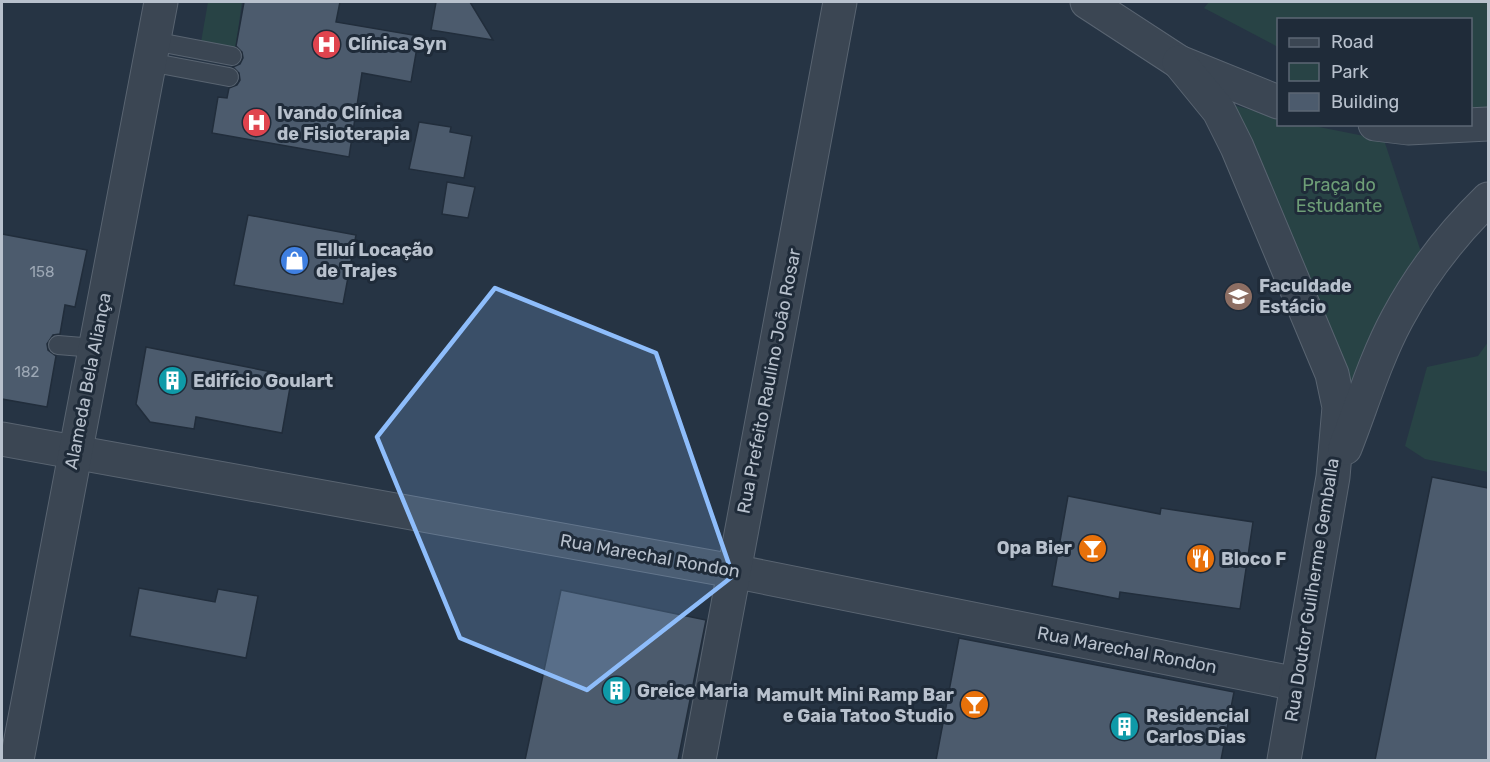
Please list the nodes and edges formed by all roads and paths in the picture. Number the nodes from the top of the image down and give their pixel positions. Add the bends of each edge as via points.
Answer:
1 (160, 2) edge
2 (840, 2) edge
3 (1087, 2) edge
4 (151, 52) junction
5 (232, 56) dead end
6 (1179, 62) junction
7 (229, 77) dead end
8 (1277, 101) edge
9 (1488, 124) edge
10 (1472, 125) edge
11 (1392, 126) edge
12 (1448, 126) edge
13 (1488, 199) edge
14 (58, 345) dead end
15 (95, 348) junction
16 (2, 439) edge
17 (75, 453) junction
18 (1333, 477) junction
19 (733, 571) junction
20 (1298, 684) junction
21 (17, 760) edge
22 (699, 760) edge
23 (1284, 760) edge

1 - 4 street, Alameda Bela Aliança
2 - 19 street, Rua Prefeito Raulino João Rosar
3 - 6 street
4 - 5 lane
4 - 7 lane
4 - 15 street, Alameda Bela Aliança
6 - 8 street
6 - 18 street, Rua Doutor Guilherme Gemballa via 1219,111 1237,147 1332,374 1339,408
9 - 10 street
11 - 12 street
13 - 18 street via 1428,268 1397,320
14 - 15 lane
15 - 17 street, Alameda Bela Aliança
16 - 17 street, Rua Marechal Rondon
17 - 19 street, Rua Marechal Rondon
17 - 21 street, Alameda Bela Aliança
18 - 20 street, Rua Doutor Guilherme Gemballa
19 - 20 street, Rua Marechal Rondon
19 - 22 street, Rua Prefeito Raulino João Rosar
20 - 23 street, Rua Doutor Guilherme Gemballa

